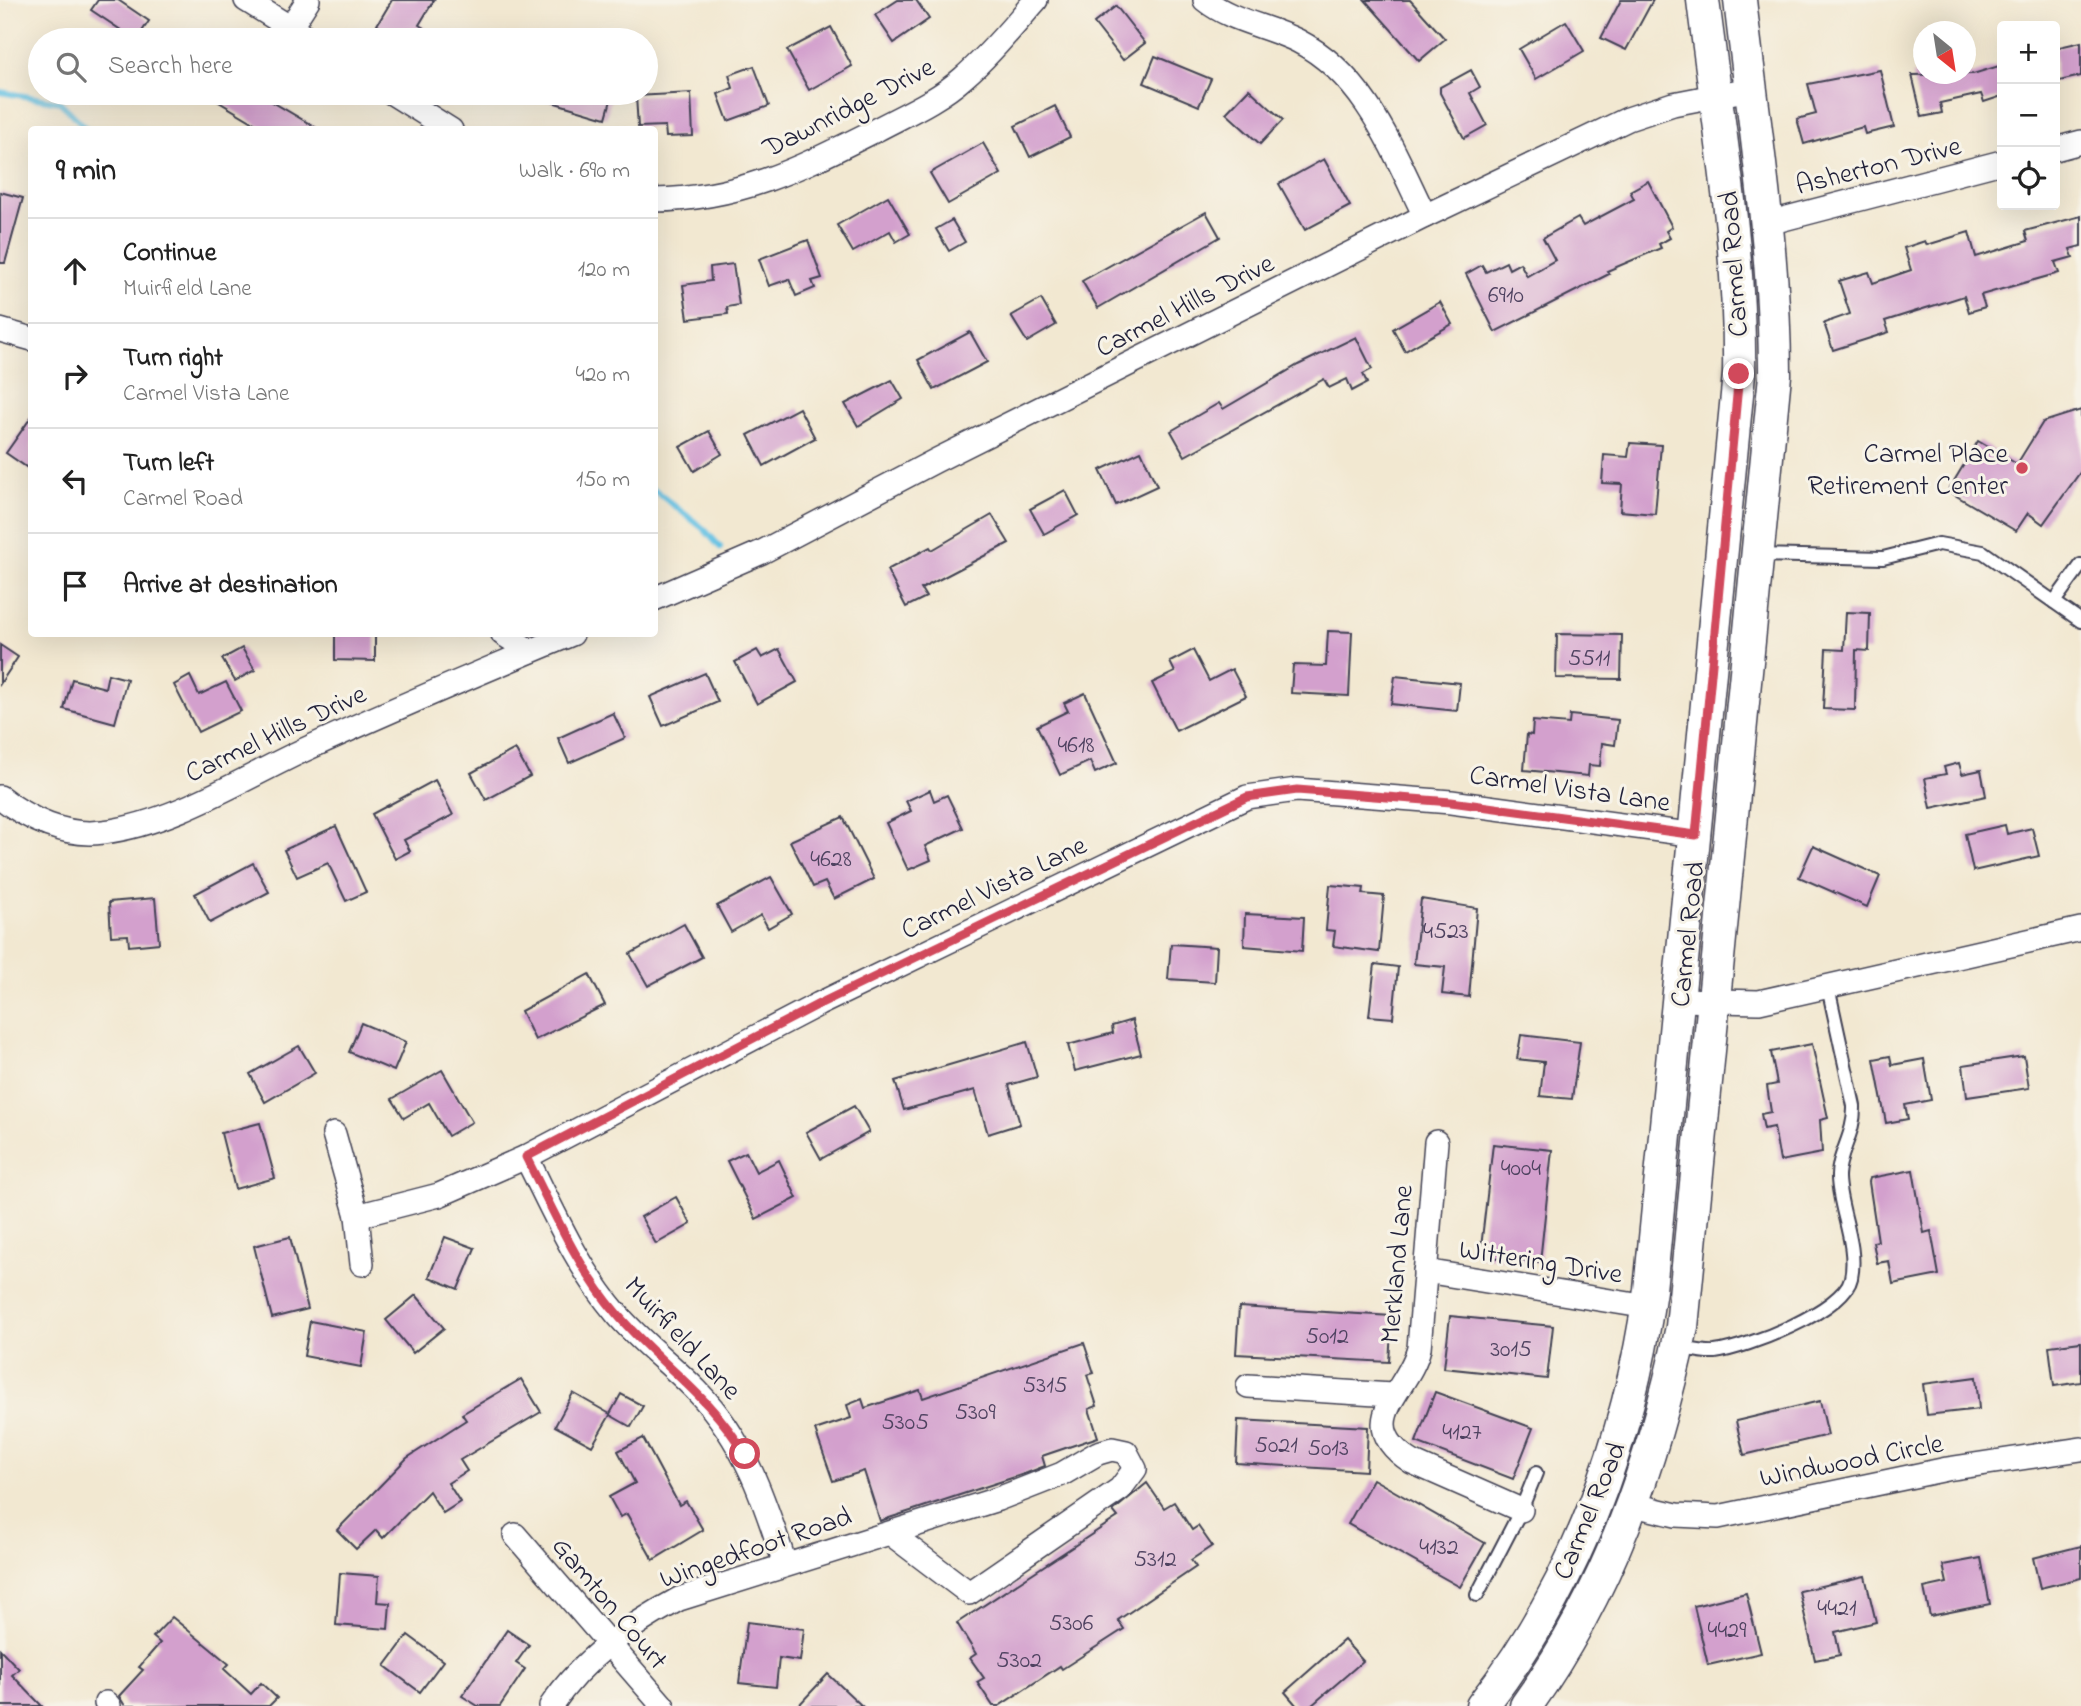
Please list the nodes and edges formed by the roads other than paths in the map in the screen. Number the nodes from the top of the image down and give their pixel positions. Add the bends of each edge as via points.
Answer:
1 (247, 0) edge
2 (308, 0) edge
3 (1036, 0) edge
4 (1205, 0) edge
5 (1703, 0) edge
6 (1740, 0) edge
7 (290, 27) joint
8 (1750, 89) junction
9 (1715, 96) junction
10 (411, 105) edge
11 (445, 126) edge
12 (2081, 142) edge
13 (2060, 148) edge
14 (1997, 163) edge
15 (658, 200) edge
16 (1425, 216) junction
17 (1768, 223) junction
18 (0, 331) edge
19 (28, 338) edge
20 (1758, 555) junction
21 (2081, 565) edge
22 (658, 597) edge
23 (2054, 602) junction
24 (2081, 621) edge
25 (508, 637) edge
26 (565, 637) edge
27 (530, 651) junction
28 (0, 797) edge
29 (1696, 835) junction
30 (2081, 929) edge
31 (1828, 986) junction
32 (1679, 1000) junction
33 (1714, 1003) junction
34 (334, 1134) dead end
35 (1436, 1142) dead end
36 (526, 1157) junction
37 (357, 1216) junction
38 (362, 1264) dead end
39 (1425, 1272) junction
40 (1648, 1307) junction
41 (1678, 1347) junction
42 (1248, 1386) dead end
43 (1392, 1395) junction
44 (2081, 1449) edge
45 (1536, 1473) dead end
46 (1634, 1505) junction
47 (1521, 1510) junction
48 (890, 1533) junction
49 (515, 1535) dead end
50 (785, 1564) junction
51 (1476, 1595) dead end
52 (607, 1644) junction
53 (551, 1706) edge
54 (663, 1706) edge
55 (1482, 1706) edge
56 (1525, 1706) edge

1 - 7 street
2 - 7 street
3 - 15 street, Dawnridge Drive via 992,51 931,102 792,172 751,187 706,197
4 - 16 street via 1299,42 1347,78 1377,120
5 - 9 main road, Carmel Road
6 - 8 main road, Carmel Road
8 - 9 street, Carmel Hills Drive
8 - 17 main road, Carmel Road
9 - 16 street, Carmel Hills Drive via 1628,120
9 - 29 main road, Carmel Road via 1737,277 1739,374
10 - 11 street
12 - 13 street
14 - 17 street, Asherton Drive
16 - 22 street, Carmel Hills Drive via 762,552
17 - 20 main road, Carmel Road via 1775,375
18 - 19 street
20 - 23 lane via 1883,558 1939,544 1967,548 1983,552
20 - 33 main road, Carmel Road
21 - 23 lane
23 - 24 lane
25 - 27 street
26 - 27 street, Carmel Hills Drive
27 - 28 street, Carmel Hills Drive via 131,827 89,833 62,830
29 - 32 main road, Carmel Road
29 - 36 street, Carmel Vista Lane via 1451,802 1297,790 1247,797 807,1010
30 - 31 street
31 - 33 street via 1759,1002
31 - 41 lane via 1854,1106 1855,1121 1838,1177 1853,1264 1850,1281 1825,1309 1761,1338 1712,1353
32 - 33 street
32 - 40 main road, Carmel Road
33 - 41 main road, Carmel Road
34 - 37 street
35 - 39 street, Merkland Lane
36 - 37 street, Carmel Vista Lane via 439,1195
36 - 50 street, Muirfield Lane via 579,1259 609,1304 694,1388 735,1437 761,1490
37 - 38 street
39 - 40 street, Wittering Drive
39 - 43 street, Merkland Lane via 1416,1359
40 - 55 main road, Carmel Road via 1631,1395 1601,1494 1546,1607
41 - 46 main road, Carmel Road
42 - 43 street
43 - 47 street, Merkland Lane via 1385,1410 1385,1426 1399,1453
44 - 46 street, Windwood Circle via 1947,1469 1718,1517 1676,1515
45 - 47 lane
46 - 56 main road, Carmel Road via 1595,1593
47 - 51 lane
48 - 48 street, Wingedfoot Road via 998,1499 1112,1449 1126,1452 1136,1469 1120,1489 969,1593
48 - 50 street, Wingedfoot Road
49 - 52 street, Gamton Court
50 - 52 street, Wingedfoot Road via 679,1599
52 - 53 street, Wingedfoot Road
52 - 54 street, Gamton Court

